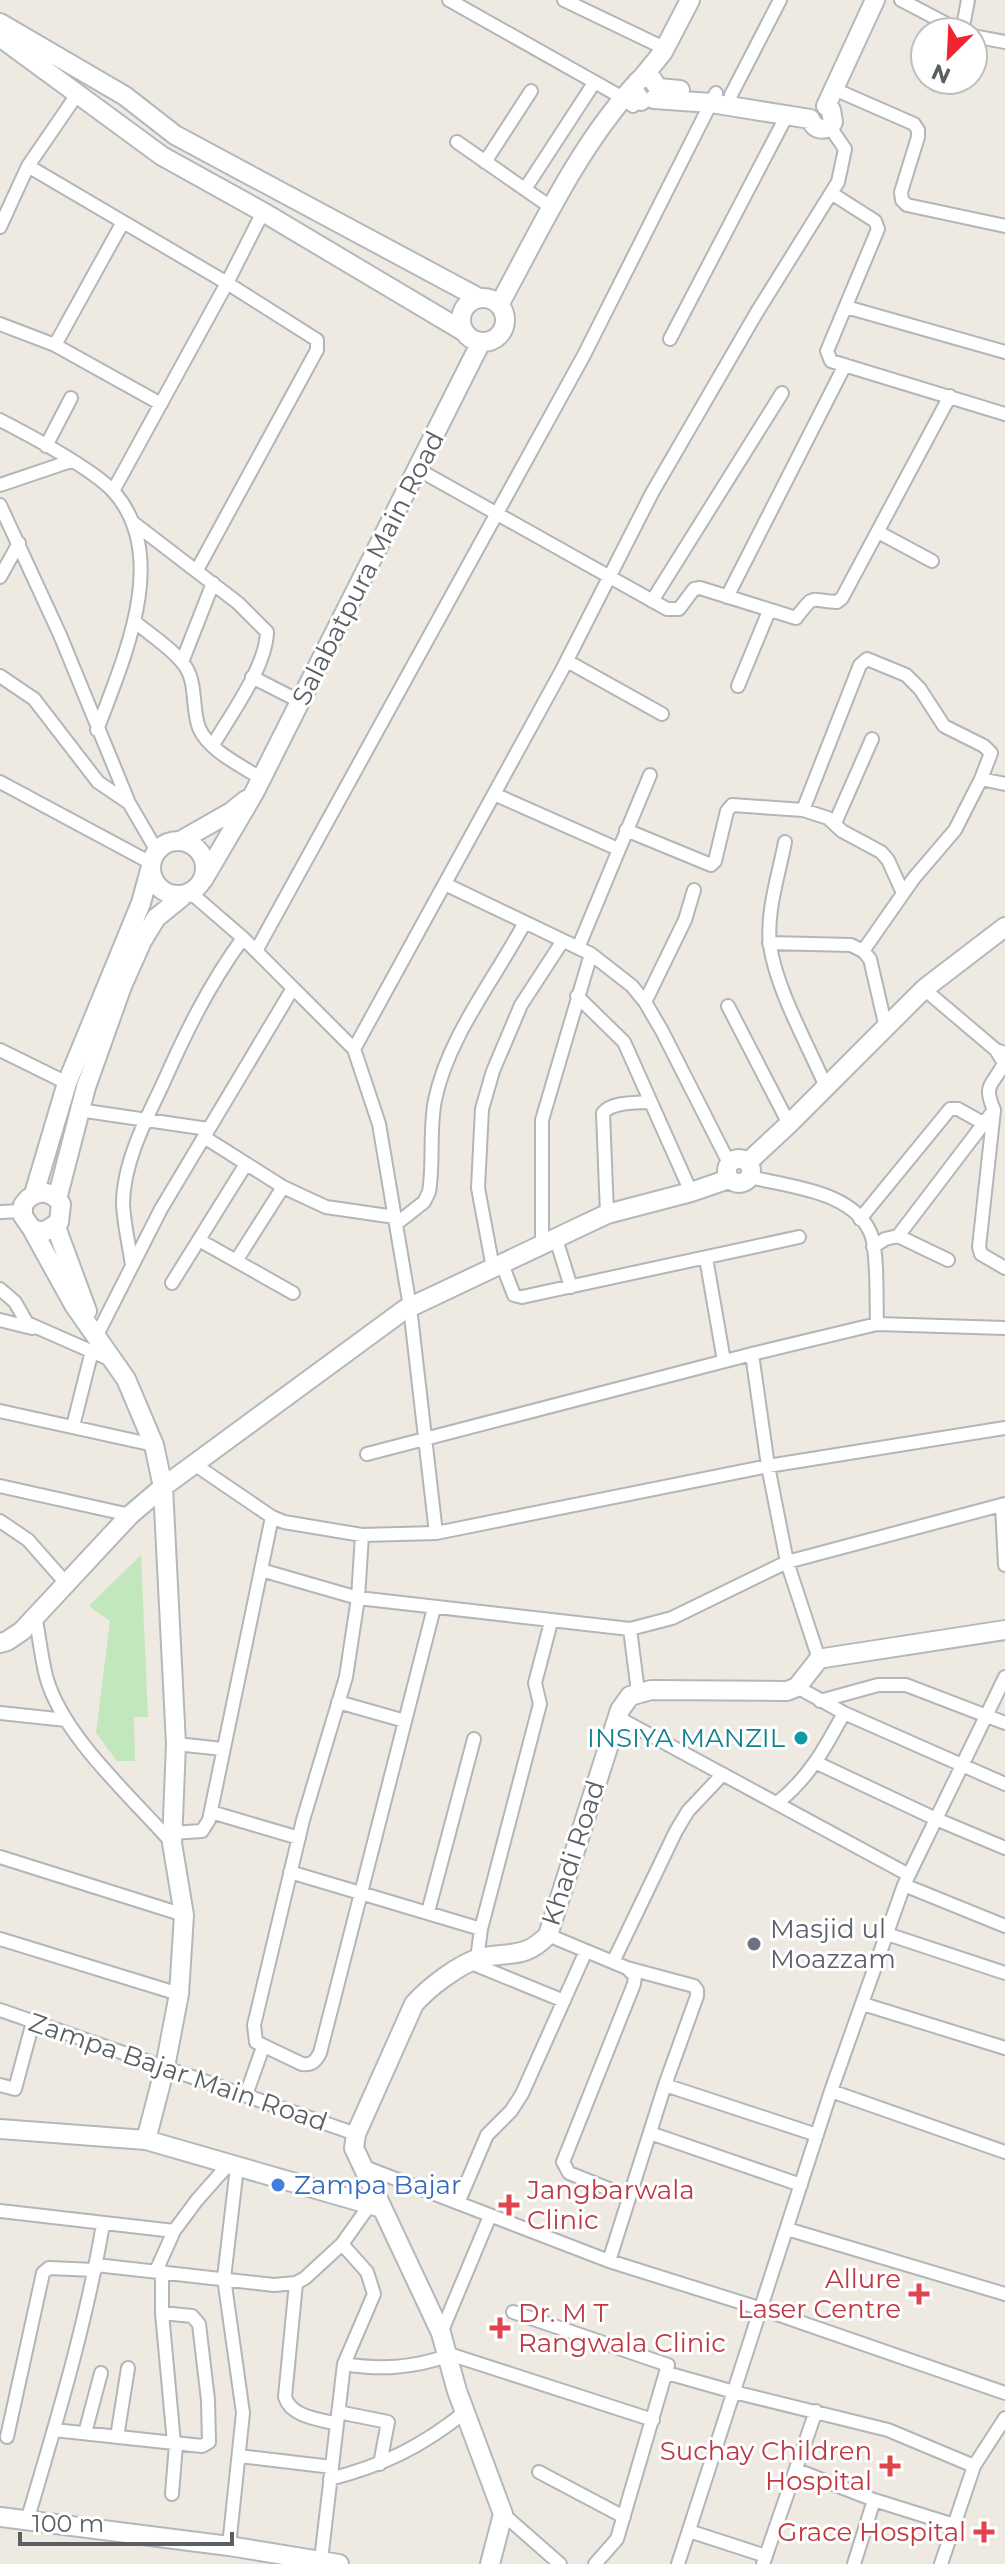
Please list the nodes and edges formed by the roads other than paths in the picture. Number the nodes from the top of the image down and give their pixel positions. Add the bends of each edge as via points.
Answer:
1 (449, 0) edge
2 (564, 0) edge
3 (690, 0) edge
4 (780, 0) edge
5 (875, 0) edge
6 (901, 0) edge
7 (932, 16) edge
8 (1, 36) edge
9 (664, 50) junction
10 (594, 83) junction
11 (834, 89) junction
12 (531, 91) dead end
13 (78, 93) junction
14 (643, 93) junction
15 (719, 97) junction
16 (817, 112) junction
17 (787, 115) junction
18 (830, 127) joint
19 (457, 142) dead end
20 (485, 162) junction
21 (28, 166) junction
22 (525, 189) junction
23 (831, 193) junction
24 (552, 208) junction
25 (263, 212) junction
26 (123, 222) junction
27 (1005, 226) edge
28 (0, 227) edge
29 (227, 283) junction
30 (479, 298) junction
31 (499, 305) junction
32 (846, 307) junction
33 (0, 324) edge
34 (463, 331) junction
35 (670, 339) dead end
36 (481, 342) junction
37 (55, 345) junction
38 (1005, 352) edge
39 (845, 365) junction
40 (782, 393) dead end
41 (950, 396) junction
42 (71, 398) dead end
43 (161, 404) junction
44 (1005, 414) edge
45 (0, 420) edge
46 (46, 446) junction
47 (71, 461) junction
48 (419, 470) junction
49 (0, 485) edge
50 (113, 491) junction
51 (0, 505) edge
52 (497, 513) junction
53 (135, 524) junction
54 (878, 532) junction
55 (19, 543) junction
56 (932, 561) dead end
57 (197, 570) junction
58 (1, 574) edge
59 (610, 577) junction
60 (213, 583) junction
61 (727, 597) junction
62 (652, 601) junction
63 (769, 611) junction
64 (134, 621) junction
65 (567, 661) junction
66 (182, 662) junction
67 (0, 676) edge
68 (252, 677) junction
69 (738, 686) dead end
70 (301, 702) junction
71 (662, 714) dead end
72 (97, 730) junction
73 (872, 739) dead end
74 (213, 745) junction
75 (650, 775) dead end
76 (981, 779) junction
77 (0, 782) edge
78 (1005, 784) edge
79 (258, 786) junction
80 (494, 794) junction
81 (129, 803) junction
82 (803, 810) junction
83 (835, 823) junction
84 (626, 830) junction
85 (180, 841) junction
86 (785, 842) dead end
87 (618, 849) junction
88 (152, 861) junction
89 (445, 884) junction
90 (192, 889) junction
91 (694, 890) dead end
92 (903, 893) junction
93 (524, 924) junction
94 (1005, 927) edge
95 (243, 938) junction
96 (562, 942) junction
97 (769, 943) junction
98 (578, 948) junction
99 (256, 951) junction
100 (863, 951) junction
101 (591, 954) junction
102 (293, 988) junction
103 (924, 989) junction
104 (577, 996) junction
105 (645, 1002) junction
106 (728, 1006) dead end
107 (886, 1028) junction
108 (354, 1049) junction
109 (0, 1050) edge
110 (1000, 1052) edge
111 (67, 1083) junction
112 (826, 1087) junction
113 (649, 1102) junction
114 (79, 1110) junction
115 (994, 1110) junction
116 (146, 1119) junction
117 (983, 1123) junction
118 (789, 1124) junction
119 (206, 1133) junction
120 (246, 1164) junction
121 (739, 1170) junction
122 (283, 1187) junction
123 (691, 1192) junction
124 (34, 1194) junction
125 (57, 1199) junction
126 (22, 1211) junction
127 (0, 1212) edge
128 (607, 1214) junction
129 (860, 1219) junction
130 (395, 1221) junction
131 (56, 1227) junction
132 (32, 1229) junction
133 (898, 1236) junction
134 (799, 1237) dead end
135 (199, 1240) junction
136 (549, 1242) junction
137 (873, 1247) junction
138 (706, 1258) junction
139 (948, 1260) dead end
140 (236, 1261) junction
141 (132, 1265) junction
142 (498, 1266) junction
143 (1005, 1268) edge
144 (172, 1283) dead end
145 (571, 1287) junction
146 (0, 1289) edge
147 (293, 1293) dead end
148 (410, 1307) junction
149 (0, 1320) edge
150 (877, 1324) junction
151 (1005, 1328) edge
152 (36, 1329) junction
153 (93, 1337) junction
154 (752, 1354) junction
155 (724, 1361) junction
156 (0, 1411) edge
157 (73, 1426) junction
158 (1005, 1428) edge
159 (427, 1440) junction
160 (154, 1445) junction
161 (367, 1454) dead end
162 (194, 1464) junction
163 (768, 1466) junction
164 (0, 1486) edge
165 (163, 1487) junction
166 (1003, 1505) edge
167 (130, 1515) junction
168 (272, 1517) junction
169 (0, 1521) edge
170 (436, 1533) junction
171 (362, 1535) junction
172 (787, 1562) junction
173 (1005, 1565) edge
174 (261, 1570) junction
175 (65, 1582) junction
176 (358, 1598) junction
177 (434, 1608) junction
178 (35, 1615) junction
179 (551, 1622) junction
180 (630, 1629) junction
181 (1005, 1630) edge
182 (0, 1643) edge
183 (819, 1659) junction
184 (1005, 1677) edge
185 (797, 1687) junction
186 (638, 1692) junction
187 (820, 1701) junction
188 (338, 1702) junction
189 (0, 1713) edge
190 (844, 1713) junction
191 (986, 1715) junction
192 (617, 1717) junction
193 (66, 1720) junction
194 (405, 1721) junction
195 (1005, 1723) edge
196 (474, 1739) dead end
197 (176, 1744) junction
198 (223, 1749) junction
199 (817, 1763) junction
200 (962, 1764) junction
201 (723, 1774) junction
202 (1005, 1784) edge
203 (777, 1803) junction
204 (211, 1812) junction
205 (936, 1819) junction
206 (172, 1838) junction
207 (299, 1838) junction
208 (1005, 1848) edge
209 (0, 1857) edge
210 (290, 1872) junction
211 (907, 1880) junction
212 (362, 1891) junction
213 (428, 1912) junction
214 (184, 1915) junction
215 (1005, 1926) edge
216 (481, 1929) junction
217 (887, 1934) junction
218 (548, 1935) junction
219 (0, 1939) edge
220 (586, 1951) junction
221 (474, 1961) junction
222 (613, 1962) junction
223 (627, 1968) junction
224 (1005, 1973) edge
225 (179, 1994) junction
226 (564, 2001) junction
227 (863, 2004) junction
228 (0, 2010) edge
229 (33, 2022) junction
230 (263, 2047) junction
231 (1005, 2048) edge
232 (165, 2067) junction
233 (0, 2085) edge
234 (665, 2085) junction
235 (831, 2091) junction
236 (246, 2095) junction
237 (0, 2129) edge
238 (650, 2133) junction
239 (356, 2134) junction
240 (817, 2135) junction
241 (146, 2140) junction
242 (1005, 2152) edge
243 (232, 2166) junction
244 (362, 2166) junction
245 (801, 2185) junction
246 (629, 2197) junction
247 (458, 2203) junction
248 (376, 2207) junction
249 (0, 2211) edge
250 (490, 2216) junction
251 (103, 2224) junction
252 (787, 2229) junction
253 (174, 2231) junction
254 (342, 2244) junction
255 (609, 2261) junction
256 (96, 2267) junction
257 (159, 2271) junction
258 (224, 2278) junction
259 (296, 2283) junction
260 (1005, 2294) edge
261 (762, 2309) junction
262 (513, 2312) dead end
263 (162, 2313) junction
264 (441, 2333) junction
265 (447, 2354) junction
266 (344, 2364) junction
267 (128, 2368) dead end
268 (101, 2373) dead end
269 (667, 2373) junction
270 (734, 2392) junction
271 (1005, 2393) edge
272 (816, 2411) junction
273 (465, 2412) junction
274 (338, 2418) junction
275 (1005, 2418) edge
276 (653, 2420) junction
277 (54, 2430) junction
278 (85, 2433) junction
279 (7, 2437) dead end
280 (117, 2437) junction
281 (175, 2443) junction
282 (239, 2456) junction
283 (380, 2464) junction
284 (974, 2466) junction
285 (797, 2470) junction
286 (539, 2472) dead end
287 (331, 2473) junction
288 (172, 2494) dead end
289 (874, 2500) junction
290 (503, 2514) junction
291 (0, 2517) edge
292 (624, 2517) junction
293 (27, 2521) junction
294 (954, 2525) junction
295 (689, 2531) junction
296 (229, 2546) junction
297 (765, 2560) edge
298 (330, 2562) edge
299 (490, 2564) edge
300 (560, 2564) edge
301 (595, 2564) edge
302 (678, 2564) edge
303 (854, 2564) edge
304 (941, 2564) edge

1 - 10 street
2 - 9 street
3 - 9 street
4 - 15 street
5 - 11 street
6 - 7 street
8 - 13 street
8 - 30 street via 125,96 175,135
9 - 14 street
10 - 14 street
10 - 22 street
11 - 16 street
11 - 27 street via 918,130 901,192 907,205
12 - 20 street
13 - 21 street
13 - 25 street via 162,156
14 - 15 street
14 - 24 street via 606,120
15 - 16 street
15 - 17 street
15 - 52 street
16 - 17 street
16 - 18 street via 834,116
17 - 35 street
18 - 23 street via 845,149
19 - 20 street
20 - 22 street
21 - 26 street
21 - 28 street
22 - 24 street
23 - 32 street via 875,221 878,229
23 - 59 street via 660,480
24 - 31 street
25 - 29 street
25 - 34 street
26 - 29 street
26 - 37 street
29 - 43 street
29 - 57 street via 311,334 317,350
30 - 31 street
30 - 34 street via 463,310
31 - 36 street via 504,326 496,338
32 - 38 street
32 - 39 street via 827,351 831,361
33 - 37 street
34 - 36 street
36 - 48 street, Salabatpura Main Road
37 - 43 street
39 - 41 street
39 - 61 street
40 - 62 street
41 - 44 street
41 - 54 street
42 - 46 street
43 - 50 street
45 - 46 street
46 - 47 street
47 - 49 street
47 - 50 street
48 - 52 street
48 - 70 street, Salabatpura Main Road
50 - 53 street
51 - 55 street
52 - 59 street
52 - 99 street
53 - 57 street
53 - 64 street via 141,548
54 - 56 street
54 - 63 street via 837,602 810,600 796,618
55 - 58 street
55 - 72 street
57 - 60 street
59 - 62 street
59 - 65 street
60 - 66 street
60 - 68 street via 267,632
61 - 62 street via 694,589 674,611
61 - 63 street
63 - 69 street
64 - 66 street
64 - 72 street
65 - 71 street
65 - 80 street
66 - 74 street via 191,679 198,726
67 - 81 street via 34,699 98,782
68 - 70 street
68 - 74 street
70 - 79 street, Salabatpura Main Road
72 - 81 street
73 - 83 street
74 - 79 street
75 - 84 street
76 - 78 street
76 - 82 street via 991,753 988,748 944,726 906,675 867,659 860,665
76 - 92 street via 955,830
77 - 88 street
79 - 85 street via 231,812
79 - 90 street, Salabatpura Main Road
80 - 87 street
80 - 89 street
81 - 88 street
82 - 83 street
82 - 84 street via 732,805 711,865
83 - 92 street via 881,852
84 - 87 street
85 - 88 street via 170,842
85 - 90 street via 189,843 205,863
86 - 97 street
87 - 98 street
88 - 90 street via 158,887 174,896
88 - 111 street via 141,903
89 - 93 street
89 - 108 street
90 - 95 street
90 - 114 street via 156,918 142,941
91 - 105 street
92 - 100 street
93 - 96 street
93 - 130 street via 442,1074 434,1102 429,1192 424,1202
94 - 103 street
95 - 99 street
95 - 116 street via 199,1005
96 - 98 street
96 - 142 street via 521,1005 482,1109 478,1188
97 - 100 street via 851,945
97 - 112 street via 779,982
98 - 101 street
99 - 102 street
100 - 107 street via 870,959
101 - 104 street
101 - 105 street
102 - 108 street
102 - 119 street
103 - 107 street
103 - 110 street
104 - 113 street via 624,1042
104 - 136 street via 542,1120
105 - 121 street
106 - 118 street
107 - 112 street
108 - 130 street via 379,1124
109 - 111 street
110 - 115 street via 1004,1063 989,1086
111 - 124 street
112 - 118 street
113 - 123 street
113 - 128 street via 613,1106 603,1113
114 - 116 street
114 - 125 street
115 - 117 street
115 - 143 street via 979,1247 981,1254
116 - 119 street
116 - 141 street via 123,1204
117 - 129 street via 950,1109
117 - 133 street
118 - 121 street
119 - 120 street
119 - 141 street
120 - 122 street
120 - 135 street
121 - 123 street
121 - 129 street via 836,1200
122 - 130 street via 326,1207
122 - 140 street
123 - 128 street
124 - 125 street
124 - 126 street
125 - 131 street via 62,1216
126 - 127 street
126 - 132 street
128 - 136 street
129 - 137 street
130 - 148 street
131 - 132 street
131 - 153 street
132 - 153 street
133 - 137 street
133 - 139 street
134 - 138 street
135 - 140 street
135 - 144 street
136 - 142 street
136 - 145 street
137 - 150 street
138 - 145 street
138 - 155 street
140 - 147 street
141 - 153 street
142 - 145 street via 517,1297
142 - 148 street
146 - 152 street
148 - 159 street
148 - 162 street
149 - 152 street
150 - 151 street
150 - 154 street
152 - 153 street
153 - 157 street
153 - 160 street via 116,1362
154 - 155 street
154 - 163 street
155 - 159 street
156 - 157 street
157 - 160 street
158 - 163 street
159 - 161 street
159 - 170 street
160 - 165 street
162 - 165 street
162 - 168 street
163 - 170 street
163 - 172 street
164 - 167 street
165 - 167 street
165 - 197 street
166 - 172 street
166 - 173 street
167 - 175 street
168 - 171 street
168 - 174 street
169 - 175 street via 28,1540
170 - 171 street
171 - 176 street
172 - 180 street via 672,1618
172 - 183 street
174 - 176 street
174 - 198 street
175 - 178 street
176 - 177 street
176 - 188 street
177 - 179 street
177 - 194 street
178 - 182 street via 22,1631
178 - 193 street via 47,1677
179 - 180 street
179 - 216 street via 535,1683 540,1704
180 - 186 street
181 - 183 street
183 - 185 street
184 - 191 street
185 - 186 street
185 - 187 street
186 - 192 street, Khadi Road via 625,1701
187 - 190 street
187 - 191 street via 878,1685 906,1685
188 - 194 street
188 - 207 street
189 - 193 street
190 - 199 street
190 - 200 street
191 - 195 street
191 - 200 street
192 - 201 street
192 - 218 street, Khadi Road
193 - 206 street
194 - 212 street
196 - 213 street
197 - 198 street
197 - 206 street
198 - 204 street
199 - 203 street
199 - 205 street
200 - 202 street
200 - 205 street
201 - 203 street
201 - 222 street via 676,1831
203 - 211 street
204 - 206 street via 202,1831
204 - 207 street
205 - 208 street
205 - 211 street
206 - 214 street
207 - 210 street
209 - 214 street
210 - 212 street
210 - 230 street via 254,2025 256,2042
211 - 215 street
211 - 217 street
212 - 213 street
212 - 230 street via 316,2061 302,2064
213 - 216 street
214 - 225 street
216 - 221 street
217 - 224 street
217 - 227 street
218 - 220 street
218 - 221 street, Khadi Road via 536,1948
219 - 225 street
220 - 222 street
220 - 226 street
221 - 226 street
221 - 239 street, Khadi Road via 429,1988 414,2004
222 - 223 street
223 - 234 street via 697,1990
223 - 246 street via 635,1976 634,1984 563,2162 569,2173
225 - 232 street
226 - 247 street via 522,2094 487,2135
227 - 231 street
227 - 235 street
228 - 229 street, Zampa Bajar Main Road
229 - 232 street, Zampa Bajar Main Road
229 - 233 street via 15,2089
230 - 236 street
232 - 236 street, Zampa Bajar Main Road
232 - 241 street
234 - 238 street
234 - 240 street
235 - 240 street
235 - 242 street
236 - 239 street, Zampa Bajar Main Road
237 - 241 street
238 - 245 street
238 - 246 street
239 - 244 street via 354,2148
240 - 245 street
241 - 243 street
243 - 248 street
243 - 253 street
243 - 258 street
244 - 247 street
244 - 248 street
245 - 252 street
246 - 255 street
247 - 250 street
248 - 254 street
248 - 264 street
249 - 251 street
250 - 255 street
250 - 264 street
251 - 253 street
251 - 256 street
252 - 260 street
252 - 261 street
253 - 257 street
254 - 259 street
254 - 266 street via 367,2272 374,2294
255 - 261 street
256 - 257 street
256 - 277 street
256 - 279 street via 49,2268 43,2273
257 - 258 street
257 - 263 street
258 - 259 street
258 - 282 street via 242,2400
259 - 274 street via 286,2403 300,2414
261 - 270 street
261 - 271 street
262 - 269 street via 666,2363
263 - 281 street
263 - 281 street via 197,2319 208,2400 209,2442
264 - 265 street
265 - 266 street via 396,2368
265 - 273 street
265 - 276 street
266 - 274 street
267 - 280 street
268 - 278 street
269 - 270 street
269 - 276 street
270 - 272 street
270 - 295 street
272 - 284 street via 901,2434
272 - 285 street
273 - 283 street via 432,2438
273 - 290 street
274 - 283 street via 388,2422
274 - 287 street
275 - 284 street
276 - 292 street
277 - 278 street
277 - 293 street
278 - 280 street
280 - 281 street
281 - 288 street
282 - 287 street
282 - 296 street
283 - 287 street
284 - 294 street
285 - 289 street
285 - 297 street
286 - 292 street
287 - 298 street
289 - 294 street
289 - 303 street
290 - 299 street
290 - 300 street
291 - 293 street
292 - 301 street via 612,2547
293 - 296 street
294 - 304 street
295 - 297 street
295 - 302 street
296 - 298 street

